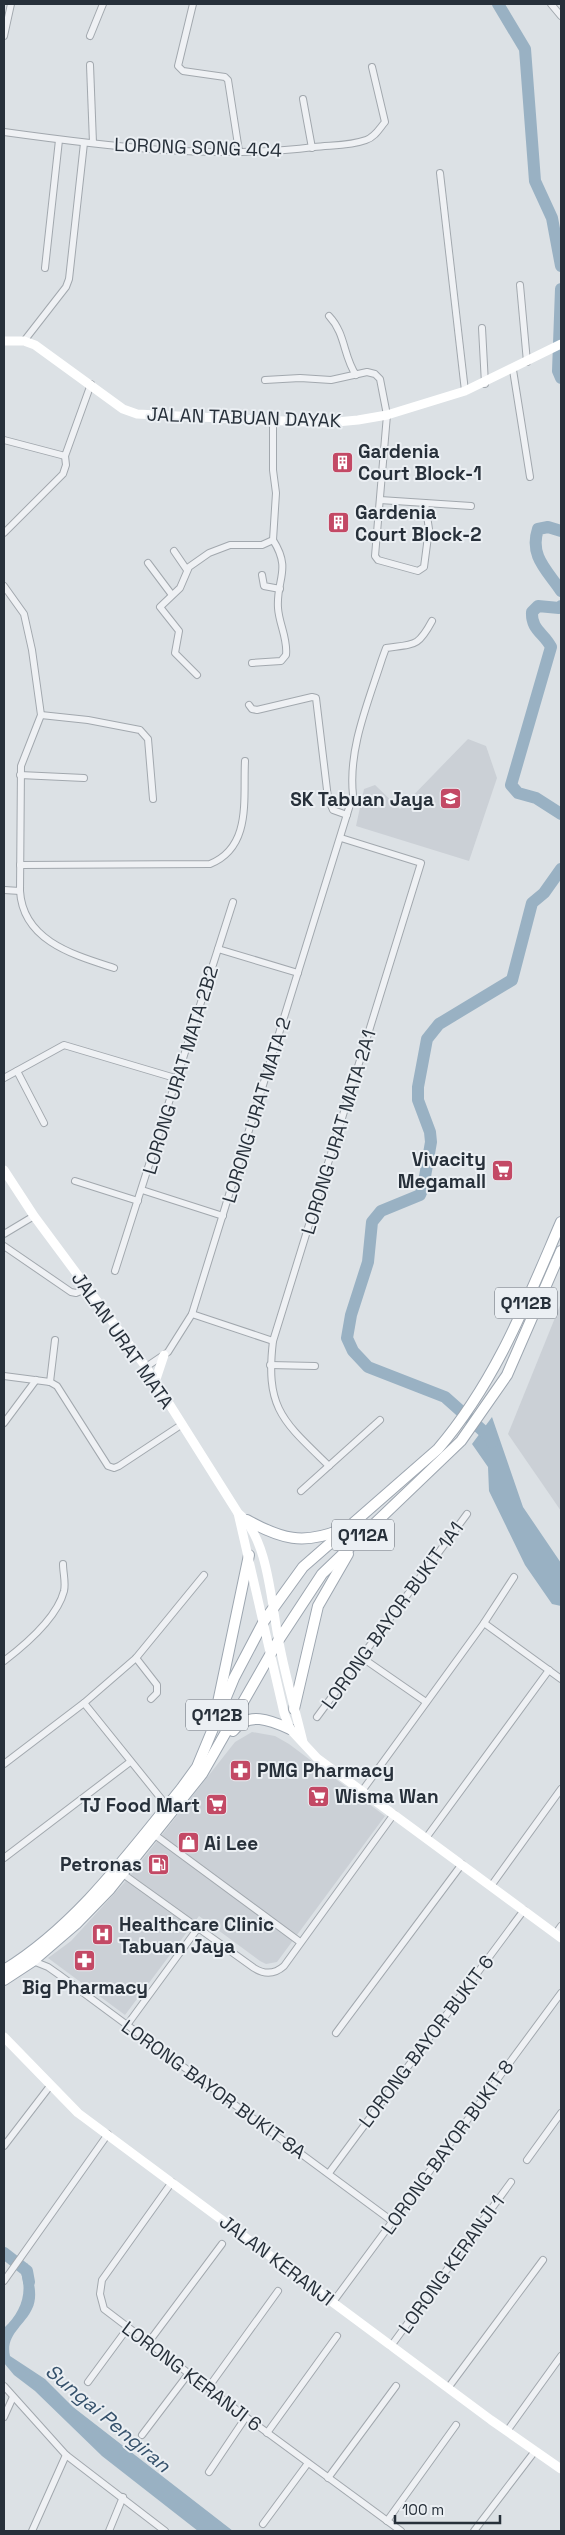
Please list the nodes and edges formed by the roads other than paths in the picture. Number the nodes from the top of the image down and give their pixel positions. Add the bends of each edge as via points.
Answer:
1 (11, 4) edge
2 (102, 4) edge
3 (193, 4) edge
4 (551, 4) edge
5 (561, 16) edge
6 (4, 36) edge
7 (90, 36) dead end
8 (90, 65) dead end
9 (372, 67) dead end
10 (303, 99) dead end
11 (4, 132) edge
12 (59, 140) junction
13 (84, 143) junction
14 (93, 143) junction
15 (312, 148) junction
16 (239, 151) junction
17 (440, 173) dead end
18 (45, 268) dead end
19 (520, 285) dead end
20 (329, 316) dead end
21 (482, 328) dead end
22 (4, 340) edge
23 (24, 341) junction
24 (561, 344) edge
25 (526, 362) junction
26 (513, 370) junction
27 (356, 375) junction
28 (265, 380) dead end
29 (91, 384) junction
30 (485, 384) junction
31 (466, 391) junction
32 (386, 415) junction
33 (273, 419) junction
34 (4, 440) edge
35 (65, 456) junction
36 (530, 477) dead end
37 (380, 500) junction
38 (425, 504) junction
39 (471, 506) dead end
40 (4, 533) edge
41 (273, 540) junction
42 (174, 551) dead end
43 (148, 563) dead end
44 (187, 570) junction
45 (262, 576) dead end
46 (4, 586) edge
47 (280, 589) junction
48 (172, 595) junction
49 (432, 620) dead end
50 (252, 663) dead end
51 (197, 675) dead end
52 (249, 705) dead end
53 (41, 715) junction
54 (245, 762) dead end
55 (20, 775) junction
56 (84, 778) dead end
57 (153, 799) dead end
58 (347, 815) junction
59 (341, 838) junction
60 (20, 865) junction
61 (4, 890) edge
62 (20, 891) junction
63 (234, 902) dead end
64 (218, 949) junction
65 (114, 968) dead end
66 (298, 973) junction
67 (18, 1071) junction
68 (4, 1078) edge
69 (175, 1078) junction
70 (44, 1123) dead end
71 (4, 1170) edge
72 (75, 1180) dead end
73 (142, 1190) junction
74 (138, 1201) junction
75 (34, 1216) junction
76 (223, 1216) junction
77 (561, 1222) edge
78 (4, 1234) edge
79 (4, 1246) edge
80 (561, 1251) edge
81 (115, 1271) dead end
82 (88, 1288) junction
83 (192, 1314) junction
84 (55, 1340) dead end
85 (273, 1341) junction
86 (164, 1355) junction
87 (270, 1365) junction
88 (315, 1366) dead end
89 (146, 1367) junction
90 (4, 1376) edge
91 (36, 1380) junction
92 (50, 1382) junction
93 (155, 1382) junction
94 (380, 1420) dead end
95 (4, 1423) edge
96 (181, 1425) junction
97 (329, 1466) junction
98 (301, 1491) dead end
99 (238, 1513) junction
100 (467, 1514) dead end
101 (247, 1520) junction
102 (350, 1526) junction
103 (357, 1541) junction
104 (249, 1555) junction
105 (63, 1564) dead end
106 (204, 1575) dead end
107 (514, 1577) dead end
108 (273, 1607) junction
109 (264, 1621) junction
110 (484, 1623) junction
111 (278, 1641) junction
112 (270, 1657) junction
113 (136, 1658) junction
114 (361, 1658) junction
115 (4, 1661) edge
116 (549, 1670) junction
117 (561, 1679) edge
118 (151, 1700) dead end
119 (426, 1702) junction
120 (84, 1703) junction
121 (294, 1709) junction
122 (317, 1717) dead end
123 (215, 1720) junction
124 (290, 1729) junction
125 (303, 1742) junction
126 (216, 1752) junction
127 (130, 1762) junction
128 (4, 1764) edge
129 (561, 1789) edge
130 (362, 1791) junction
131 (167, 1806) junction
132 (394, 1814) junction
133 (155, 1835) junction
134 (426, 1838) junction
135 (4, 1858) edge
136 (462, 1864) junction
137 (123, 1874) junction
138 (491, 1886) junction
139 (524, 1910) junction
140 (561, 1926) edge
141 (198, 1928) junction
142 (558, 1935) edge
143 (300, 1942) junction
144 (32, 1961) junction
145 (4, 1970) edge
146 (4, 1980) edge
147 (561, 1992) edge
148 (127, 2025) junction
149 (336, 2034) dead end
150 (4, 2037) edge
151 (50, 2086) junction
152 (561, 2113) edge
153 (108, 2134) junction
154 (4, 2146) edge
155 (527, 2160) dead end
156 (329, 2173) junction
157 (172, 2182) junction
158 (511, 2182) dead end
159 (392, 2221) junction
160 (222, 2244) dead end
161 (543, 2260) dead end
162 (4, 2281) edge
163 (278, 2291) dead end
164 (333, 2302) junction
165 (127, 2329) junction
166 (337, 2336) dead end
167 (148, 2343) junction
168 (391, 2346) junction
169 (561, 2356) edge
170 (188, 2373) junction
171 (88, 2382) dead end
172 (4, 2386) edge
173 (396, 2386) dead end
174 (208, 2388) junction
175 (448, 2388) junction
176 (13, 2397) junction
177 (4, 2417) edge
178 (246, 2418) junction
179 (456, 2425) dead end
180 (507, 2431) junction
181 (267, 2433) junction
182 (142, 2435) dead end
183 (535, 2451) junction
184 (66, 2455) junction
185 (308, 2463) junction
186 (561, 2469) edge
187 (209, 2472) dead end
188 (328, 2478) junction
189 (123, 2497) junction
190 (387, 2521) junction
191 (263, 2524) dead end
192 (32, 2531) edge
193 (109, 2531) edge
194 (165, 2531) edge
195 (402, 2531) edge
196 (474, 2531) edge

1 - 6 street
2 - 7 street
3 - 16 street via 178,66 183,71 228,80
4 - 5 street
8 - 14 street
9 - 15 street, LORONG SONG 4C4 via 385,122 367,140
10 - 15 street
11 - 12 street, LORONG SONG 4C4
12 - 13 street, LORONG SONG 4C4
12 - 18 street
13 - 14 street, LORONG SONG 4C4
13 - 23 street via 69,279
14 - 16 street, LORONG SONG 4C4
15 - 16 street, LORONG SONG 4C4 via 284,152
17 - 31 street
19 - 25 street
20 - 27 street via 340,330
21 - 30 street
22 - 23 street
23 - 29 street, JALAN TABUAN DAYAK via 35,345
24 - 25 street, JALAN TABUAN DAYAK
25 - 26 street, JALAN TABUAN DAYAK
26 - 30 street, JALAN TABUAN DAYAK
26 - 36 street
27 - 28 street via 331,380
27 - 32 street via 367,372 378,376
29 - 33 street, JALAN TABUAN DAYAK via 123,409 137,414
29 - 35 street
30 - 31 street, JALAN TABUAN DAYAK
31 - 32 street, JALAN TABUAN DAYAK
32 - 33 street, JALAN TABUAN DAYAK via 326,422
32 - 37 street
33 - 41 street via 276,493
34 - 35 street
35 - 40 street via 63,474
37 - 38 street
37 - 38 street via 378,560 418,571 424,567 429,529
38 - 39 street
41 - 44 street via 262,545 221,548
41 - 47 street via 279,548 284,570
42 - 44 street
43 - 48 street
44 - 48 street via 180,588
45 - 47 street via 264,586
46 - 53 street via 21,608 26,624
47 - 50 street via 278,610 286,655 281,661
48 - 51 street via 160,609 179,631 175,653
49 - 58 street, LORONG URAT MATA 2 via 423,639 386,648 359,731 352,767 353,795
52 - 58 street via 257,710 312,696 316,698 328,798 333,810
53 - 55 street via 23,756
53 - 57 street via 140,730 148,739
54 - 60 street via 242,824 238,839 220,860 210,864
55 - 56 street
55 - 60 street
58 - 59 street, LORONG URAT MATA 2
59 - 66 street, LORONG URAT MATA 2
59 - 85 street, LORONG URAT MATA 2A1 via 421,863
60 - 62 street
61 - 62 street
62 - 65 street via 20,903 38,932 76,955
63 - 64 street
64 - 66 street, LORONG URAT MATA 2B2
64 - 69 street, LORONG URAT MATA 2B2
66 - 76 street, LORONG URAT MATA 2
67 - 68 street
67 - 69 street via 64,1045
67 - 70 street
69 - 73 street, LORONG URAT MATA 2B2
71 - 75 street, JALAN URAT MATA
72 - 74 street
73 - 74 street, LORONG URAT MATA 2B2
73 - 76 street
74 - 81 street, LORONG URAT MATA 2B2
75 - 78 street
75 - 82 street, JALAN URAT MATA
76 - 83 street, LORONG URAT MATA 2
77 - 102 main road, Q112B via 504,1352 487,1383 438,1449
79 - 82 street via 71,1292
80 - 103 main road, Q112A via 516,1357 497,1392 461,1441
82 - 89 street, JALAN URAT MATA
83 - 85 street
83 - 86 street, LORONG URAT MATA 2
84 - 92 street
85 - 87 street, LORONG URAT MATA 2A1
86 - 89 street, LORONG URAT MATA 2
86 - 93 street
87 - 88 street
87 - 97 street, LORONG URAT MATA 2A1 via 270,1381 281,1414 292,1430
89 - 93 street, JALAN URAT MATA
90 - 91 street
91 - 92 street
91 - 95 street
92 - 96 street via 57,1386 112,1468
93 - 96 street, JALAN URAT MATA
94 - 97 street
96 - 99 street, JALAN URAT MATA
97 - 98 street
99 - 101 street
99 - 104 street
100 - 114 street, LORONG BAYOR BUKIT 1A1
101 - 102 main road via 295,1539 325,1536
101 - 108 street via 262,1554
102 - 108 main road, Q112B via 303,1567
103 - 111 main road, Q112A via 322,1574
103 - 121 main road via 318,1606
104 - 109 street
104 - 123 main road
105 - 115 street via 65,1583 60,1600 33,1636
106 - 113 street
107 - 110 street
108 - 109 main road, Q112B
108 - 111 street
109 - 112 street
109 - 123 main road, Q112B
110 - 116 street
110 - 119 street
111 - 112 main road, Q112A
111 - 121 street
112 - 124 street
112 - 126 main road, Q112A
113 - 118 street via 157,1685 157,1693
113 - 120 street
114 - 119 street
114 - 122 street, LORONG BAYOR BUKIT 1A1
116 - 117 street
116 - 134 street
119 - 130 street
120 - 127 street
120 - 128 street
121 - 125 street
123 - 131 main road, Q112B via 197,1767
124 - 125 street
124 - 126 main road via 266,1720 248,1719 238,1724
125 - 130 street via 317,1758
126 - 133 main road, Q112A
127 - 131 street
127 - 135 street
129 - 138 street
130 - 132 street
131 - 145 main road, Q112B via 73,1915
132 - 134 street
132 - 143 street
133 - 137 main road, Q112A
133 - 143 street
134 - 136 street
136 - 138 street
136 - 149 street
137 - 141 street
137 - 144 main road, Q112A via 76,1924
138 - 139 street
139 - 142 street
139 - 156 street, LORONG BAYOR BUKIT 6
140 - 142 street
141 - 143 street via 264,1973 280,1969
141 - 148 street
144 - 146 main road, Q112A
144 - 148 street, LORONG BAYOR BUKIT 8A via 48,1967
147 - 159 street, LORONG BAYOR BUKIT 8
148 - 156 street, LORONG BAYOR BUKIT 8A
150 - 151 street, JALAN KERANJI
151 - 153 street, JALAN KERANJI via 78,2113
151 - 154 street
152 - 155 street
153 - 157 street, JALAN KERANJI
153 - 162 street
156 - 159 street, LORONG BAYOR BUKIT 8A
157 - 164 street, JALAN KERANJI
157 - 165 street, LORONG KERANJI 6 via 100,2283 100,2302 104,2309
158 - 168 street, LORONG KERANJI 1
159 - 164 street, LORONG BAYOR BUKIT 8
160 - 167 street
161 - 175 street
163 - 174 street
164 - 168 street, JALAN KERANJI
165 - 167 street, LORONG KERANJI 6
165 - 171 street
166 - 181 street
167 - 170 street, LORONG KERANJI 6
168 - 175 street, JALAN KERANJI
169 - 180 street
170 - 174 street, LORONG KERANJI 6
170 - 182 street
172 - 176 street
173 - 188 street
174 - 178 street, LORONG KERANJI 6
175 - 180 street, JALAN KERANJI
176 - 177 street
176 - 184 street
178 - 181 street, LORONG KERANJI 6
178 - 187 street
179 - 190 street
180 - 183 street, JALAN KERANJI
181 - 185 street, LORONG KERANJI 6
183 - 186 street, JALAN KERANJI
183 - 196 street
184 - 189 street
184 - 192 street
185 - 188 street, LORONG KERANJI 6
185 - 191 street
188 - 190 street, LORONG KERANJI 6
189 - 193 street
189 - 194 street
190 - 195 street, LORONG KERANJI 6

